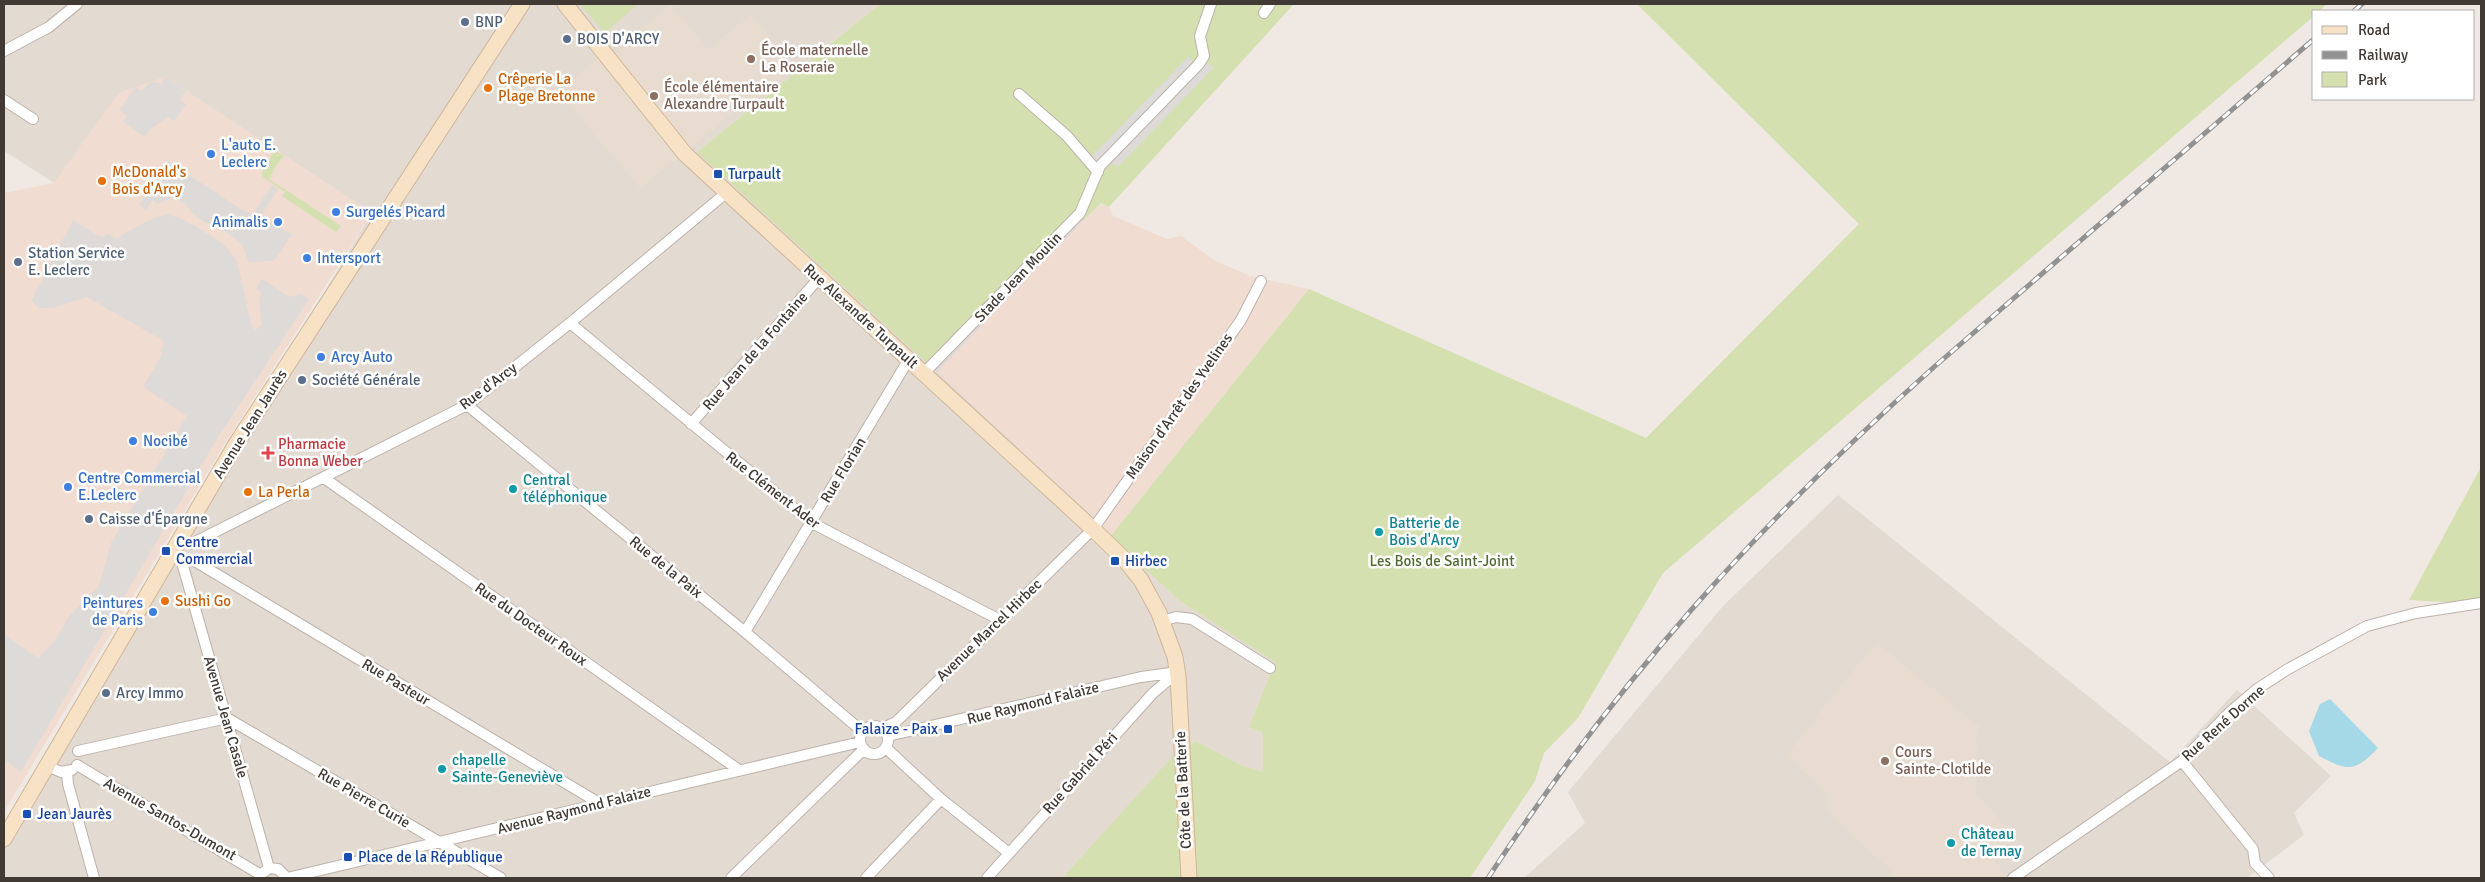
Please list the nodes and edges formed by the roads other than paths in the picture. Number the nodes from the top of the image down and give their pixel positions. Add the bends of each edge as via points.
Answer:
1 (77, 4) edge
2 (511, 4) edge
3 (522, 4) edge
4 (565, 4) edge
5 (1211, 4) edge
6 (1270, 4) edge
7 (1264, 13) dead end
8 (4, 51) edge
9 (478, 68) junction
10 (1019, 94) dead end
11 (4, 100) edge
12 (33, 120) dead end
13 (1098, 172) junction
14 (726, 193) junction
15 (819, 278) junction
16 (1261, 281) dead end
17 (570, 323) junction
18 (909, 359) junction
19 (924, 374) junction
20 (467, 404) junction
21 (691, 424) junction
22 (324, 478) junction
23 (812, 524) junction
24 (1093, 529) junction
25 (186, 541) junction
26 (193, 560) junction
27 (166, 563) junction
28 (183, 566) junction
29 (2481, 604) edge
30 (1000, 620) junction
31 (1162, 621) junction
32 (745, 632) junction
33 (1270, 668) dead end
34 (1178, 672) junction
35 (1179, 702) joint
36 (227, 718) junction
37 (885, 732) junction
38 (63, 738) junction
39 (862, 741) junction
40 (886, 748) junction
41 (78, 751) junction
42 (2182, 761) junction
43 (78, 765) junction
44 (47, 766) junction
45 (739, 770) junction
46 (67, 772) junction
47 (942, 799) junction
48 (599, 804) junction
49 (4, 839) edge
50 (440, 842) junction
51 (1009, 853) junction
52 (269, 868) junction
53 (260, 877) edge
54 (94, 878) edge
55 (287, 878) edge
56 (501, 878) edge
57 (731, 878) edge
58 (866, 878) edge
59 (987, 878) edge
60 (1188, 878) edge
61 (2013, 878) edge
62 (2269, 878) edge

1 - 8 street via 49,27
2 - 9 main road, Avenue Jean Jaurès
3 - 9 main road, Avenue Jean Jaurès
4 - 14 main road, Rue Alexandre Turpault via 685,154
5 - 13 street, Stade Jean Moulin via 1202,26 1200,36 1204,56 1199,64 1100,166
6 - 7 street
9 - 25 main road, Avenue Jean Jaurès via 266,397
10 - 13 street via 1067,136
11 - 12 street
13 - 19 street, Stade Jean Moulin via 1080,213
14 - 15 main road, Rue Alexandre Turpault
14 - 17 street, Rue d'Arcy
15 - 18 main road, Rue Alexandre Turpault
15 - 21 street, Rue Jean de la Fontaine
16 - 24 street, Maison d'Arrêt des Yvelines via 1241,320
17 - 20 street, Rue d'Arcy
17 - 21 street, Rue Clément Ader
18 - 19 main road, Rue Alexandre Turpault
18 - 23 street, Rue Florian
19 - 24 main road, Rue Alexandre Turpault
20 - 22 street, Rue d'Arcy
20 - 32 street, Rue de la Paix
21 - 23 street, Rue Clément Ader
22 - 25 street, Rue d'Arcy
22 - 45 street, Rue du Docteur Roux
23 - 30 street, Rue Clément Ader
23 - 32 street, Rue Florian
24 - 30 street, Avenue Marcel Hirbec
24 - 31 main road, Rue Alexandre Turpault via 1141,580
25 - 26 street via 194,551
25 - 27 main road, Avenue Jean Jaurès
26 - 28 street
26 - 48 street, Rue Pasteur
27 - 28 street
27 - 38 main road, Avenue Jean Jaurès
28 - 36 street, Avenue Jean Casale
29 - 42 street, Rue René Dorme via 2416,613 2368,626 2257,689
30 - 37 street, Avenue Marcel Hirbec
31 - 33 street via 1176,617 1192,619
31 - 34 main road, Rue Alexandre Turpault
32 - 39 street, Rue de la Paix
34 - 35 main road, Rue Alexandre Turpault
34 - 37 street, Rue Raymond Falaize via 1141,677
34 - 51 street, Rue Gabriel Péri via 1153,693
35 - 60 main road, Côte de la Batterie
36 - 41 street
36 - 50 street, Rue Pierre Curie
36 - 52 street, Avenue Jean Casale
37 - 39 street, Rue Raymond Falaize via 870,726
37 - 40 street
38 - 41 street
38 - 44 main road, Avenue Jean Jaurès
39 - 40 street via 875,754
39 - 45 street, Avenue Raymond Falaize
39 - 57 street
40 - 47 street
41 - 43 street
42 - 61 street, Rue René Dorme
42 - 62 street via 2254,849 2255,864
43 - 46 street
43 - 53 street, Avenue Santos-Dumont via 248,865
44 - 46 street
44 - 49 main road, Avenue Jean Jaurès
45 - 48 street, Avenue Raymond Falaize
46 - 54 street
47 - 51 street
47 - 58 street
48 - 50 street, Avenue Raymond Falaize
50 - 55 street, Avenue Raymond Falaize
50 - 56 street, Rue Pierre Curie
51 - 59 street, Rue Gabriel Péri
52 - 53 street
52 - 55 street via 278,868

